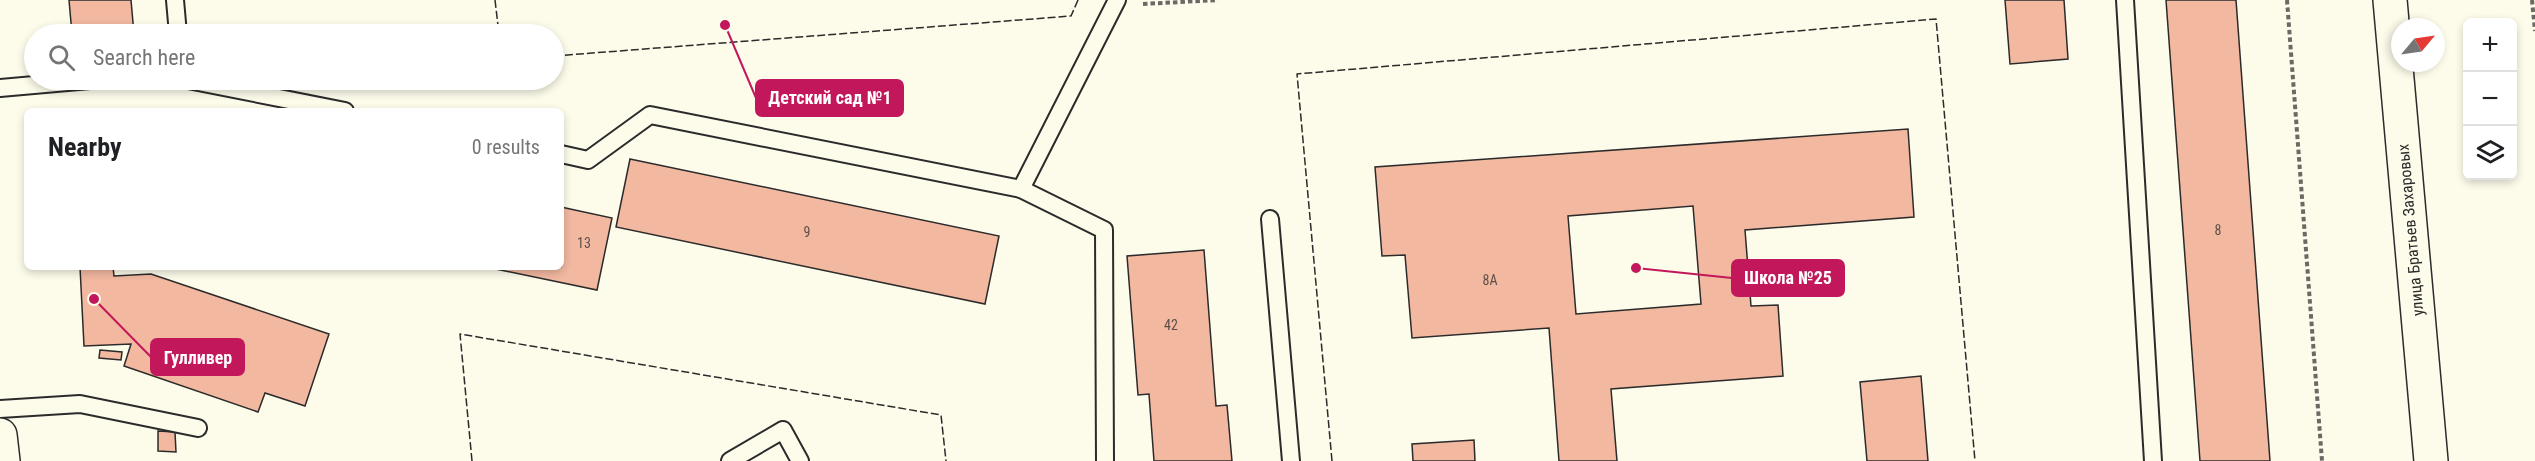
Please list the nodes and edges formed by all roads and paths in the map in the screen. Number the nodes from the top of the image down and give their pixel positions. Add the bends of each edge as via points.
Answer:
1 (175, 0) edge
2 (1218, 0) edge
3 (2125, 0) edge
4 (2287, 0) edge
5 (2390, 0) edge
6 (2532, 0) edge
7 (1116, 3) edge
8 (177, 24) edge
9 (2535, 31) edge
10 (24, 86) edge
11 (0, 88) edge
12 (239, 90) edge
13 (330, 108) edge
14 (564, 155) edge
15 (1021, 189) junction
16 (1270, 219) dead end
17 (0, 409) edge
18 (198, 428) dead end
19 (0, 435) edge
20 (3, 461) edge
21 (730, 461) edge
22 (800, 461) edge
23 (1105, 461) edge
24 (1291, 461) edge
25 (2153, 461) edge
26 (2322, 461) edge
27 (2431, 461) edge

1 - 8 lane
2 - 7 path
3 - 25 lane
4 - 26 path
5 - 27 main road, улица Братьев Захаровых
6 - 9 path
7 - 15 lane
10 - 11 lane
12 - 13 lane
14 - 15 lane via 588,160 650,115
15 - 23 lane via 1104,230
16 - 24 lane
17 - 18 lane via 80,404
19 - 20 main road
21 - 22 lane via 783,430

